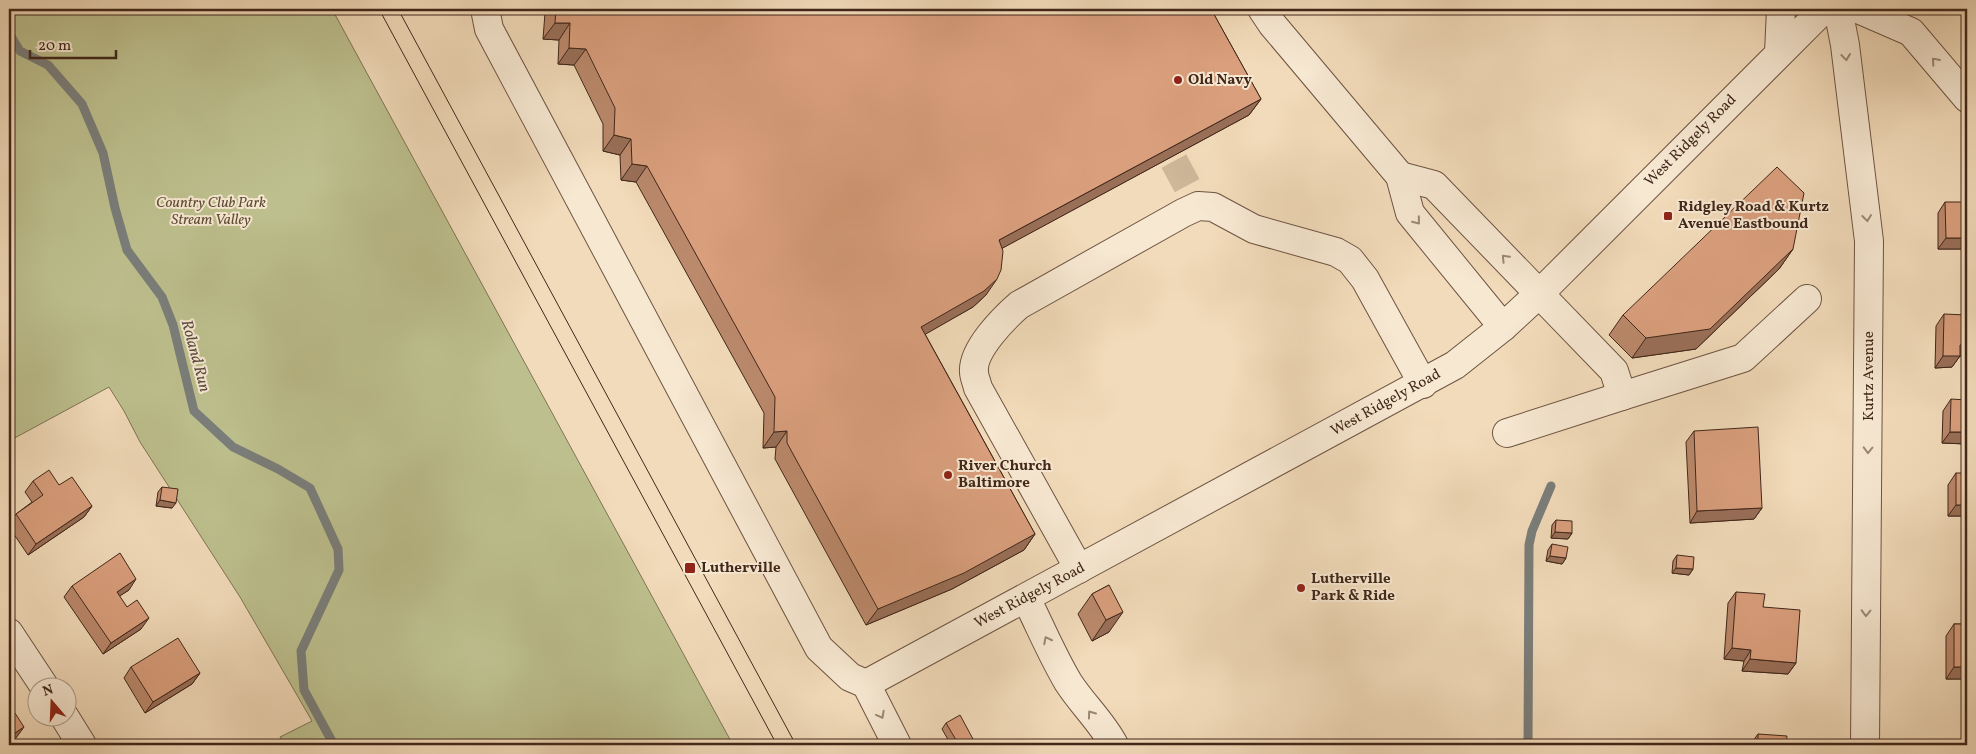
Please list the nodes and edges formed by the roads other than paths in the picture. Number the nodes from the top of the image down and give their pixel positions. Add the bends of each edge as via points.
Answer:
1 (486, 9) edge
2 (1262, 9) edge
3 (1781, 9) edge
4 (1824, 9) edge
5 (1838, 9) edge
6 (1858, 9) edge
7 (1779, 53) junction
8 (1967, 98) edge
9 (1400, 176) junction
10 (1540, 293) junction
11 (1807, 299) dead end
12 (1503, 328) junction
13 (1423, 384) junction
14 (1622, 396) junction
15 (1508, 433) dead end
16 (1079, 569) junction
17 (1026, 598) junction
18 (9, 633) edge
19 (37, 676) edge
20 (866, 684) junction
21 (70, 726) edge
22 (82, 745) edge
23 (897, 745) edge
24 (1114, 745) edge
25 (1865, 745) edge

1 - 20 street via 489,29 819,648 850,677
2 - 9 street
3 - 7 street
4 - 7 street, West Ridgely Road
5 -> 25 street, Kurtz Avenue via 1869,241
8 -> 6 street via 1911,32
7 - 10 street, West Ridgely Road
10 -> 9 street via 1434,186
9 -> 12 street via 1410,213
10 - 12 street, West Ridgely Road
10 - 14 street via 1614,371
11 - 14 street via 1743,358
12 - 13 street, West Ridgely Road via 1455,365
13 - 16 street, West Ridgely Road
13 - 16 street via 1366,279 1350,260 1336,252 1254,229 1213,207 1198,206 1183,213 1019,304 985,342 976,360 974,372 978,388
14 - 15 street
16 - 17 street, West Ridgely Road
17 - 20 street, West Ridgely Road
24 -> 17 street via 1068,682
18 - 19 street
20 -> 23 street
21 - 22 street

